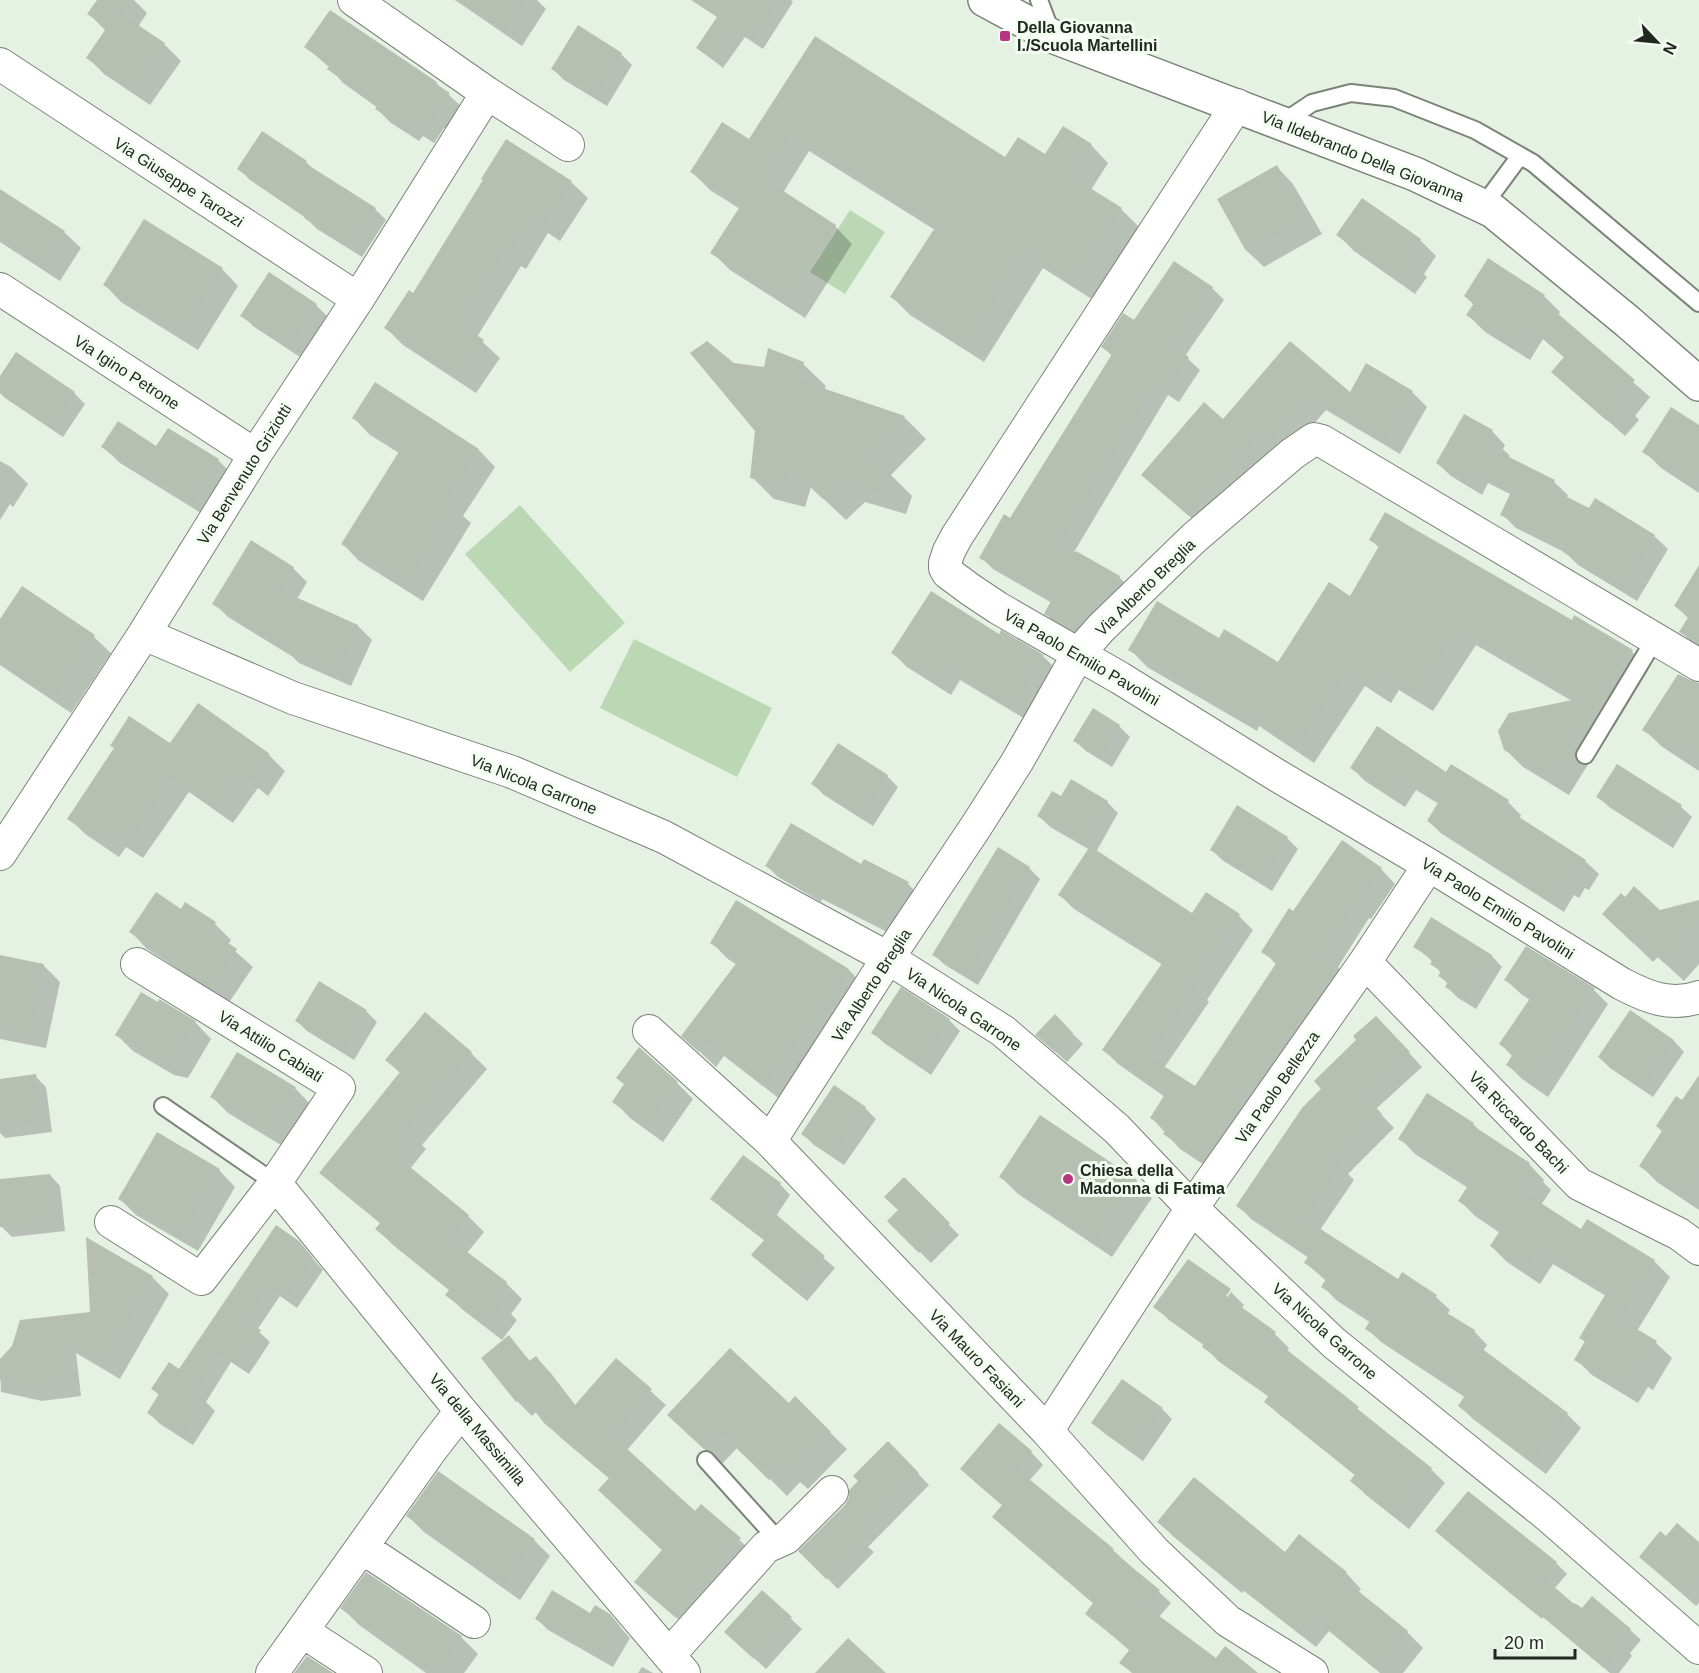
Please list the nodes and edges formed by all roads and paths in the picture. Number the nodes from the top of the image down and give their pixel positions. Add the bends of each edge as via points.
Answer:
1 (985, 0) edge
2 (1039, 0) edge
3 (360, 2) edge
4 (1052, 36) junction
5 (0, 64) edge
6 (487, 93) junction
7 (1237, 105) junction
8 (1282, 123) junction
9 (568, 145) dead end
10 (1520, 156) junction
11 (1483, 206) junction
12 (0, 289) edge
13 (358, 299) junction
14 (1699, 303) edge
15 (1699, 384) edge
16 (255, 455) junction
17 (144, 634) junction
18 (1655, 639) junction
19 (1079, 653) junction
20 (1699, 665) edge
21 (1585, 755) dead end
22 (0, 854) edge
23 (1429, 865) junction
24 (888, 958) junction
25 (1365, 962) junction
26 (137, 964) dead end
27 (1699, 997) edge
28 (649, 1031) dead end
29 (163, 1106) dead end
30 (770, 1141) junction
31 (275, 1183) junction
32 (1192, 1208) junction
33 (111, 1222) dead end
34 (1699, 1249) edge
35 (461, 1411) junction
36 (1047, 1431) junction
37 (706, 1460) dead end
38 (832, 1492) dead end
39 (777, 1542) junction
40 (363, 1548) junction
41 (474, 1622) dead end
42 (302, 1631) junction
43 (1693, 1631) edge
44 (676, 1664) edge
45 (272, 1673) edge
46 (366, 1673) edge
47 (1311, 1673) edge

1 - 4 street, Via Ildebrando Della Giovanna
2 - 4 lane
3 - 6 street
4 - 7 street, Via Ildebrando Della Giovanna
5 - 13 street, Via Giuseppe Tarozzi
6 - 9 street
6 - 13 street, Via Benvenuto Griziotti
7 - 8 street, Via Ildebrando Della Giovanna
7 - 19 street, Via Paolo Emilio Pavolini via 957,536 945,563 948,573 971,590
8 - 10 lane via 1312,103 1351,93 1394,98 1475,130
8 - 11 street, Via Ildebrando Della Giovanna via 1415,174
10 - 11 lane
10 - 14 lane via 1608,224
11 - 15 street, Via Ildebrando Della Giovanna
12 - 16 street, Via Igino Petrone
13 - 16 street, Via Benvenuto Griziotti
16 - 17 street, Via Benvenuto Griziotti
17 - 22 street, Via Benvenuto Griziotti
17 - 24 street, Via Nicola Garrone via 293,698 512,772 664,837
18 - 19 street, Via Alberto Breglia via 1314,439 1194,538
18 - 20 street, Via Alberto Breglia
18 - 21 lane
19 - 23 street, Via Paolo Emilio Pavolini
19 - 24 street, Via Alberto Breglia via 1017,762
23 - 25 street, Via Paolo Bellezza
23 - 27 street, Via Paolo Emilio Pavolini via 1622,984 1665,1000 1686,1002
24 - 30 street, Via Alberto Breglia
24 - 32 street, Via Nicola Garrone via 1003,1031 1118,1130
25 - 32 street, Via Paolo Bellezza
25 - 34 street, Via Riccardo Bachi via 1579,1184 1678,1234
26 - 31 street, Via Attilio Cabiati via 339,1088
28 - 30 street, Via Mauro Fasiani
29 - 31 lane
30 - 36 street, Via Mauro Fasiani
31 - 33 street via 201,1279
31 - 35 street, Via della Massimilla
32 - 36 street, Via Paolo Bellezza
32 - 43 street, Via Nicola Garrone via 1334,1343
35 - 40 street
35 - 44 street, Via della Massimilla
36 - 47 street, Via Mauro Fasiani via 1154,1551 1228,1621
37 - 39 lane
38 - 39 street via 786,1538
39 - 44 street via 766,1547
40 - 41 street
40 - 42 street
42 - 45 street
42 - 46 street

